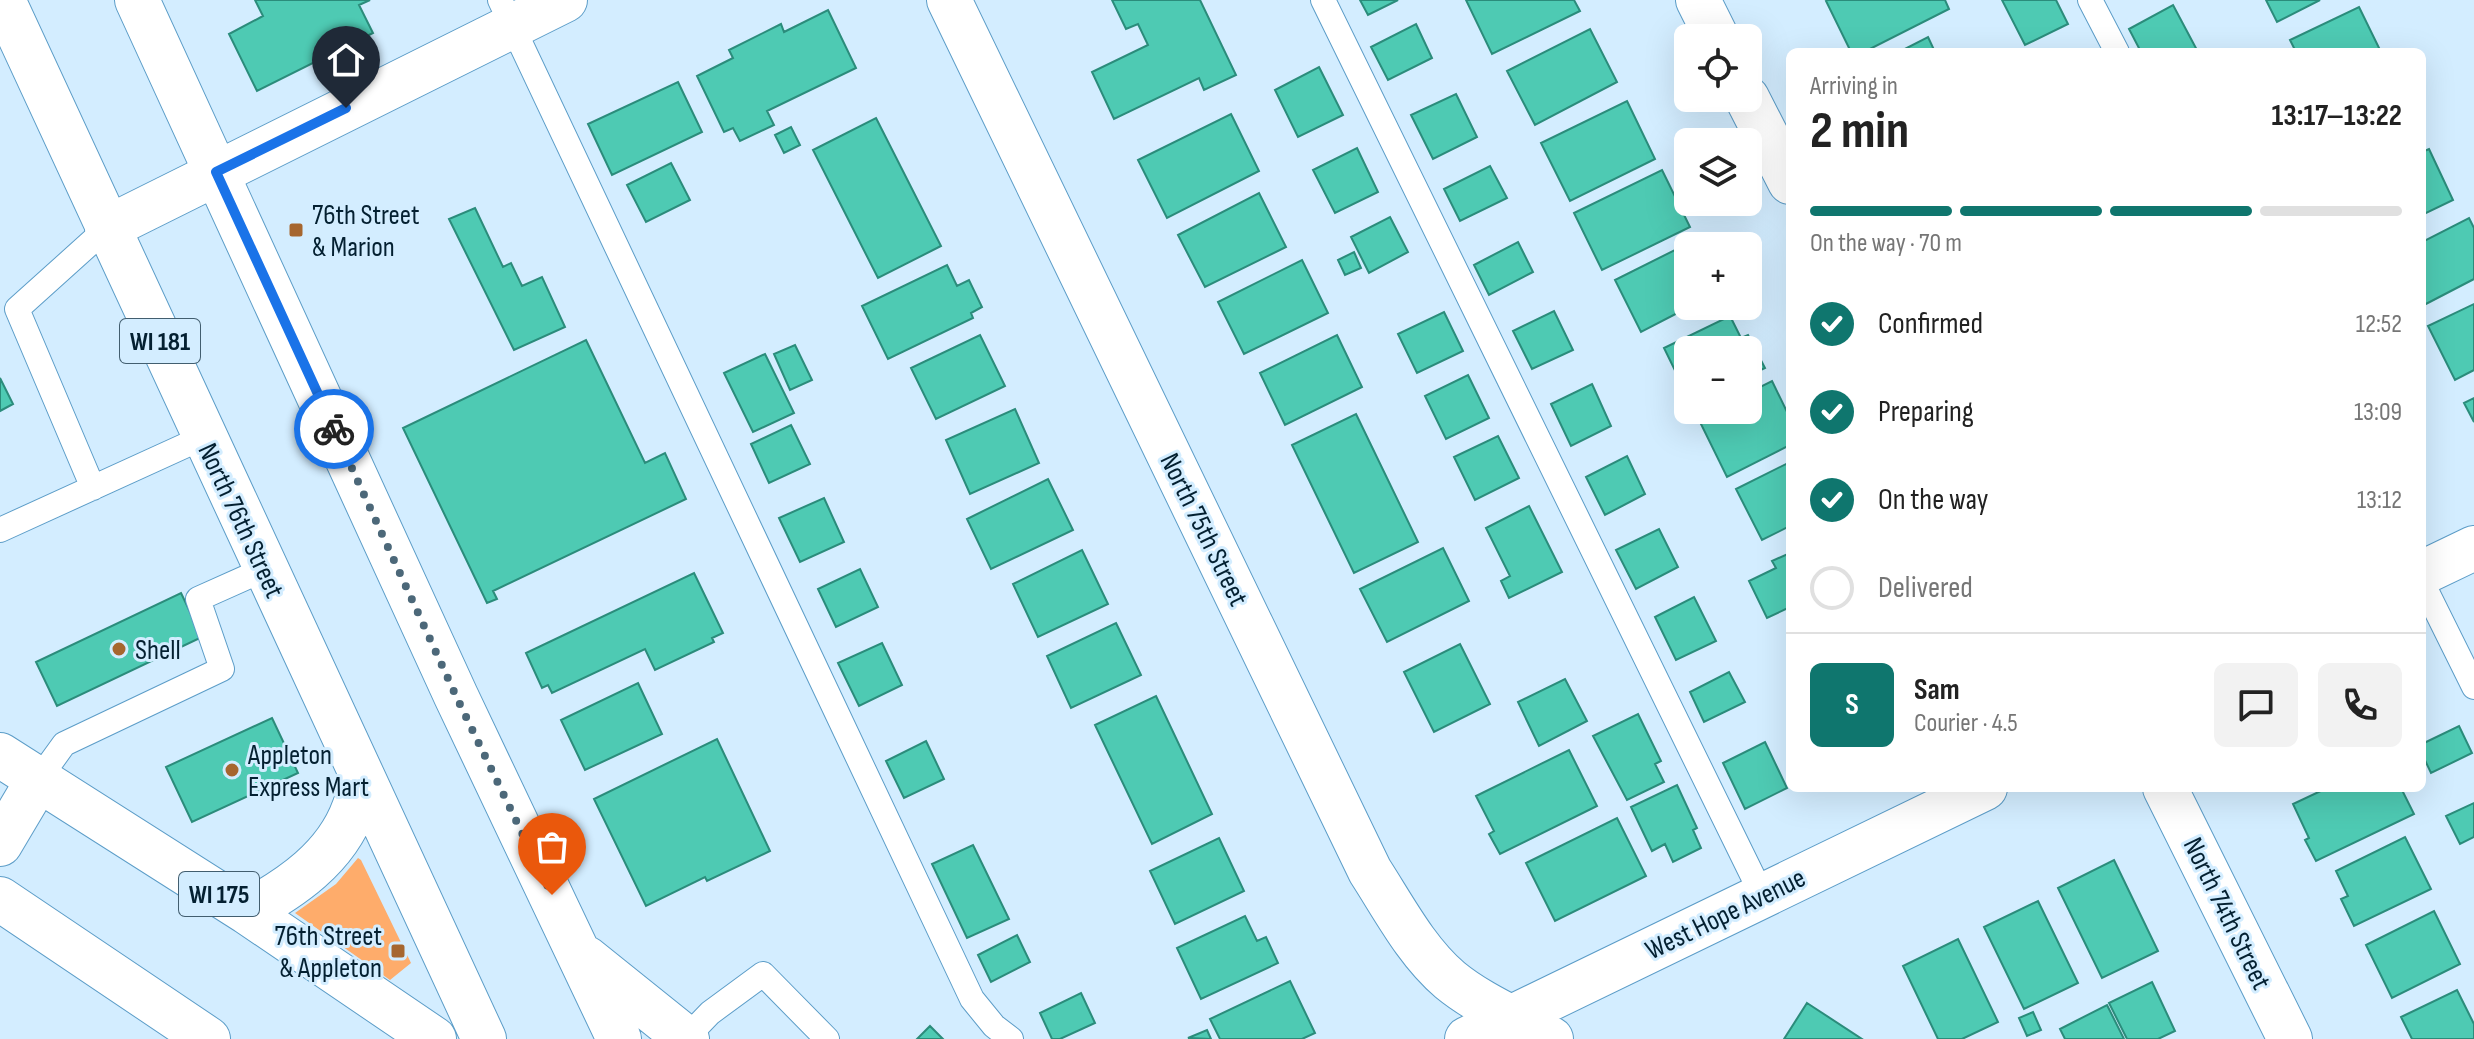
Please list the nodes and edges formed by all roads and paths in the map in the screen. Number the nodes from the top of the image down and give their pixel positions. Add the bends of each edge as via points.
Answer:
1 (3, 0) edge
2 (137, 0) edge
3 (565, 0) edge
4 (949, 0) edge
5 (1323, 0) edge
6 (1698, 0) edge
7 (2090, 0) edge
8 (506, 13) edge
9 (1710, 24) edge
10 (2115, 48) edge
11 (1754, 112) edge
12 (216, 172) junction
13 (1786, 174) edge
14 (107, 228) junction
15 (204, 437) junction
16 (93, 488) junction
17 (0, 530) edge
18 (2474, 548) edge
19 (265, 569) junction
20 (2426, 571) edge
21 (2426, 590) edge
22 (2474, 687) edge
23 (0, 755) edge
24 (361, 777) junction
25 (38, 780) junction
26 (1977, 792) edge
27 (2167, 792) edge
28 (0, 844) edge
29 (1762, 895) junction
30 (0, 899) edge
31 (247, 912) junction
32 (580, 952) junction
33 (1511, 1016) junction
34 (686, 1038) edge
35 (208, 1039) edge
36 (434, 1039) edge
37 (484, 1039) edge
38 (619, 1039) edge
39 (827, 1039) edge
40 (1011, 1039) edge
41 (1467, 1039) edge
42 (1551, 1039) edge
43 (2290, 1039) edge

1 - 14 main road, North 76th Street / WI 181
2 - 12 main road
3 - 8 main road
4 - 33 main road, North 75th Street via 1370,871 1409,933 1448,978
5 - 29 lane
6 - 9 main road
7 - 10 lane
8 - 12 main road
8 - 40 lane via 965,985 982,1013
11 - 13 main road
12 - 14 main road
12 - 32 main road via 456,696
14 - 15 main road, North 76th Street / WI 181
14 - 16 lane via 17,309
15 - 16 lane
15 - 19 main road, North 76th Street / WI 181
16 - 17 lane
18 - 20 main road
19 - 24 main road, North 76th Street / WI 181
19 - 25 lane via 198,599 222,669 64,744
21 - 22 lane
23 - 25 main road, WI 175
24 - 31 main road via 354,809 324,857 281,893
24 - 37 main road, North 76th Street / WI 181
25 - 28 main road
25 - 31 main road, WI 175
26 - 29 main road, West Hope Avenue
27 - 43 main road, North 74th Street
29 - 33 main road, West Hope Avenue
30 - 35 main road
31 - 36 main road, WI 175
32 - 34 main road
32 - 38 main road
33 - 41 main road, West Hope Avenue
33 - 42 main road, North 75th Street
34 - 39 lane via 763,974

